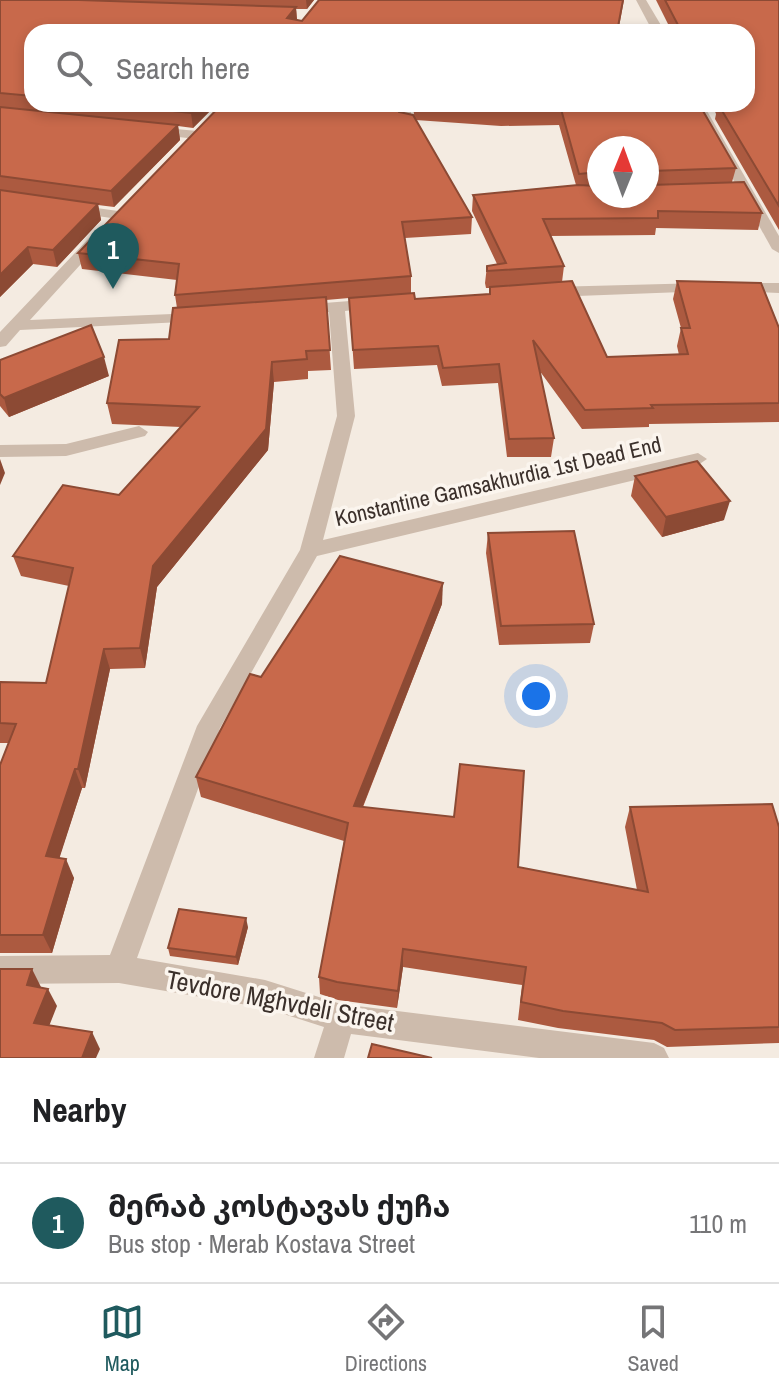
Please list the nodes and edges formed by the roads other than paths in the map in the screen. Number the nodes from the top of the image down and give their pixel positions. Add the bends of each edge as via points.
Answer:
1 (641, 0) edge
2 (654, 24) edge
3 (406, 112) edge
4 (701, 112) edge
5 (407, 125) edge
6 (137, 129) edge
7 (186, 147) edge
8 (130, 203) edge
9 (59, 206) edge
10 (118, 215) junction
11 (779, 249) edge
12 (779, 288) edge
13 (535, 293) edge
14 (398, 302) edge
15 (337, 306) junction
16 (275, 312) edge
17 (213, 317) edge
18 (16, 325) junction
19 (0, 342) edge
20 (139, 432) dead end
21 (0, 451) edge
22 (698, 459) edge
23 (310, 550) junction
24 (119, 969) junction
25 (0, 970) edge
26 (341, 1018) junction
27 (329, 1058) edge
28 (654, 1058) edge

1 - 2 street
3 - 5 street
4 - 11 street via 740,191
6 - 7 street via 202,130
8 - 10 street
9 - 10 street
10 - 18 street
12 - 13 street
14 - 15 street
15 - 16 street
15 - 23 street via 346,416
17 - 18 street
18 - 19 street
20 - 21 street via 66,450
22 - 23 street, Konstantine Gamsakhurdia 1st Dead End
23 - 24 street via 209,726
24 - 25 street, Tevdore Mghvdeli Street
24 - 26 street, Tevdore Mghvdeli Street via 265,994
26 - 27 street
26 - 28 street, Tevdore Mghvdeli Street

